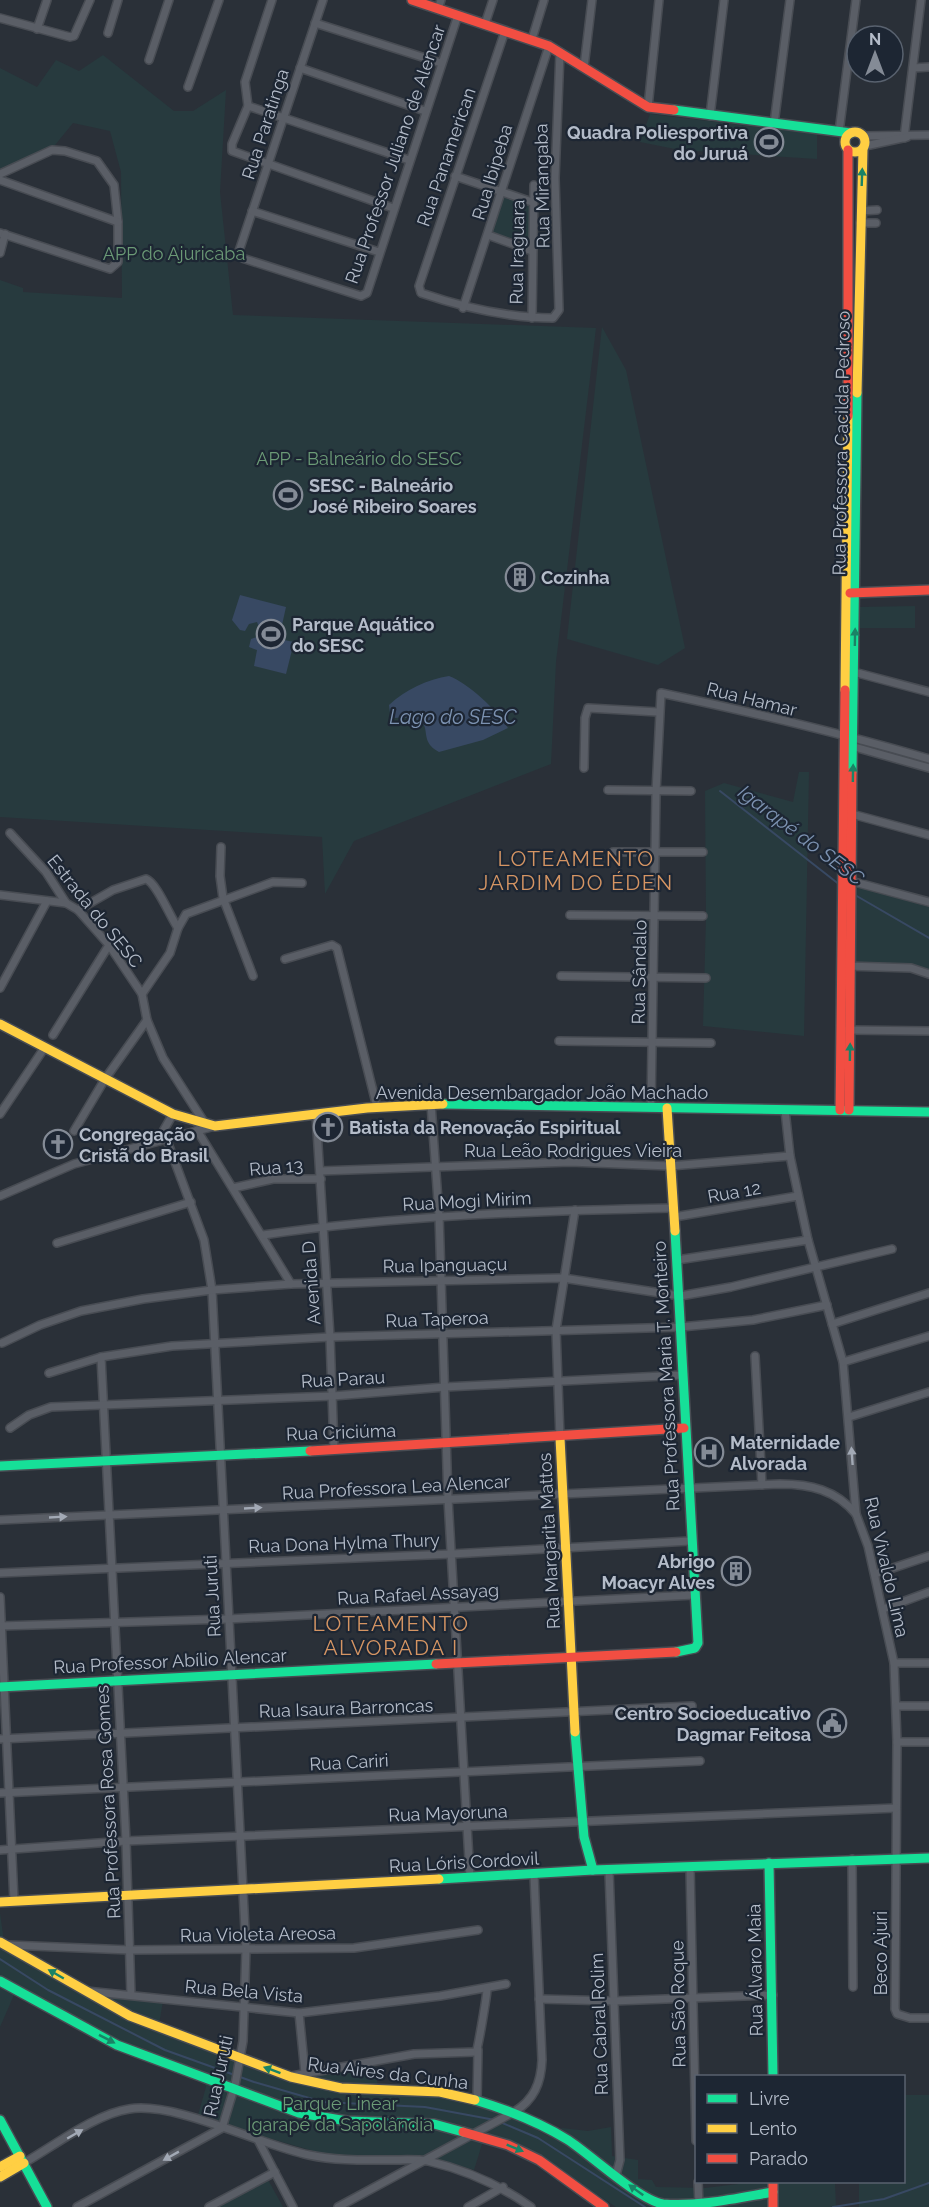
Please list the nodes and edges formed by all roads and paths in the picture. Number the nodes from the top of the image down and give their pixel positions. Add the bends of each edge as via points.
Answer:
1 (47, 0) edge
2 (90, 0) edge
3 (118, 0) edge
4 (170, 0) edge
5 (219, 0) edge
6 (272, 0) edge
7 (323, 0) edge
8 (412, 0) edge
9 (493, 0) edge
10 (544, 0) edge
11 (592, 0) edge
12 (659, 0) edge
13 (724, 0) edge
14 (790, 0) edge
15 (856, 0) edge
16 (921, 0) edge
17 (440, 4) edge
18 (458, 15) junction
19 (0, 18) edge
20 (315, 23) junction
21 (485, 24) junction
22 (37, 29) junction
23 (505, 30) junction
24 (108, 33) dead end
25 (532, 39) junction
26 (549, 46) junction
27 (560, 52) junction
28 (149, 60) dead end
29 (441, 63) junction
30 (584, 67) junction
31 (929, 67) edge
32 (300, 68) junction
33 (913, 68) junction
34 (188, 87) dead end
35 (248, 106) junction
36 (648, 107) junction
37 (425, 111) junction
38 (710, 116) junction
39 (284, 117) junction
40 (774, 124) junction
41 (820, 130) junction
42 (839, 132) junction
43 (851, 133) junction
44 (929, 135) edge
45 (907, 136) junction
46 (864, 144) junction
47 (847, 148) junction
48 (409, 160) junction
49 (267, 164) junction
50 (0, 174) edge
51 (454, 176) junction
52 (0, 180) edge
53 (534, 186) dead end
54 (500, 192) junction
55 (532, 202) junction
56 (393, 208) junction
57 (877, 210) dead end
58 (252, 211) junction
59 (861, 211) junction
60 (118, 222) junction
61 (860, 223) junction
62 (876, 223) dead end
63 (2, 233) edge
64 (488, 235) junction
65 (532, 251) junction
66 (379, 252) junction
67 (0, 253) edge
68 (356, 295) joint
69 (463, 308) junction
70 (532, 318) junction
71 (929, 590) edge
72 (851, 593) junction
73 (844, 670) junction
74 (855, 673) junction
75 (929, 692) edge
76 (661, 693) joint
77 (658, 712) junction
78 (841, 738) junction
79 (854, 742) junction
80 (929, 759) edge
81 (584, 768) dead end
82 (929, 768) edge
83 (608, 790) dead end
84 (691, 791) dead end
85 (656, 792) junction
86 (848, 813) junction
87 (10, 833) dead end
88 (929, 835) edge
89 (221, 847) dead end
90 (612, 852) dead end
91 (656, 852) junction
92 (703, 852) dead end
93 (847, 880) junction
94 (302, 883) dead end
95 (0, 895) edge
96 (223, 898) junction
97 (47, 901) junction
98 (929, 902) edge
99 (66, 903) junction
100 (78, 910) junction
101 (570, 915) dead end
102 (655, 915) junction
103 (703, 916) dead end
104 (178, 928) junction
105 (109, 945) junction
106 (285, 959) dead end
107 (846, 966) junction
108 (929, 974) edge
109 (253, 976) dead end
110 (561, 976) dead end
111 (654, 978) junction
112 (706, 978) dead end
113 (0, 988) edge
114 (142, 994) junction
115 (0, 1016) edge
116 (147, 1020) junction
117 (4, 1026) edge
118 (846, 1030) junction
119 (929, 1031) edge
120 (53, 1035) dead end
121 (559, 1041) dead end
122 (653, 1042) junction
123 (711, 1043) dead end
124 (45, 1047) junction
125 (105, 1079) junction
126 (431, 1104) junction
127 (377, 1107) junction
128 (651, 1108) junction
129 (666, 1108) junction
130 (195, 1109) junction
131 (785, 1110) junction
132 (844, 1110) junction
133 (929, 1112) edge
134 (0, 1114) edge
135 (173, 1114) junction
136 (316, 1114) junction
137 (188, 1119) junction
138 (201, 1126) junction
139 (74, 1131) dead end
140 (166, 1138) junction
141 (158, 1140) junction
142 (790, 1156) junction
143 (670, 1166) junction
144 (434, 1167) junction
145 (320, 1171) junction
146 (321, 1179) junction
147 (234, 1188) junction
148 (0, 1196) edge
149 (798, 1196) junction
150 (191, 1202) junction
151 (575, 1210) junction
152 (674, 1212) junction
153 (439, 1215) junction
154 (323, 1226) junction
155 (263, 1235) junction
156 (808, 1240) junction
157 (57, 1243) dead end
158 (892, 1249) dead end
159 (677, 1260) junction
160 (816, 1266) junction
161 (563, 1278) junction
162 (440, 1280) junction
163 (291, 1284) junction
164 (326, 1284) junction
165 (212, 1290) junction
166 (929, 1293) edge
167 (680, 1296) junction
168 (827, 1305) junction
169 (832, 1324) junction
170 (681, 1327) junction
171 (556, 1330) junction
172 (442, 1334) junction
173 (929, 1336) edge
174 (330, 1337) junction
175 (2, 1343) dead end
176 (214, 1343) junction
177 (755, 1356) dead end
178 (101, 1357) junction
179 (843, 1362) junction
180 (49, 1373) dead end
181 (682, 1375) junction
182 (558, 1381) junction
183 (445, 1387) junction
184 (929, 1392) edge
185 (333, 1396) junction
186 (217, 1399) junction
187 (104, 1404) junction
188 (849, 1417) junction
189 (10, 1428) dead end
190 (684, 1428) junction
191 (560, 1438) junction
192 (447, 1444) junction
193 (334, 1449) junction
194 (219, 1454) junction
195 (107, 1460) junction
196 (0, 1466) edge
197 (762, 1485) junction
198 (687, 1487) junction
199 (563, 1494) junction
200 (448, 1499) junction
201 (223, 1509) junction
202 (108, 1514) junction
203 (855, 1514) junction
204 (0, 1520) edge
205 (690, 1540) junction
206 (565, 1547) junction
207 (452, 1554) junction
208 (929, 1556) edge
209 (225, 1563) junction
210 (111, 1568) junction
211 (0, 1573) edge
212 (875, 1574) junction
213 (929, 1592) edge
214 (694, 1595) junction
215 (0, 1597) edge
216 (569, 1603) junction
217 (454, 1607) junction
218 (883, 1609) junction
219 (228, 1620) junction
220 (114, 1623) junction
221 (0, 1626) edge
222 (698, 1643) joint
223 (572, 1658) junction
224 (458, 1662) junction
225 (894, 1663) junction
226 (929, 1663) edge
227 (232, 1674) junction
228 (118, 1680) junction
229 (3, 1687) edge
230 (692, 1706) dead end
231 (897, 1706) junction
232 (929, 1706) edge
233 (574, 1711) junction
234 (460, 1718) junction
235 (235, 1727) junction
236 (121, 1732) junction
237 (3, 1738) edge
238 (897, 1742) junction
239 (929, 1742) edge
240 (700, 1761) dead end
241 (577, 1767) junction
242 (462, 1773) junction
243 (239, 1783) junction
244 (123, 1788) junction
245 (10, 1792) junction
246 (0, 1793) edge
247 (896, 1808) junction
248 (582, 1823) junction
249 (466, 1827) junction
250 (242, 1837) junction
251 (126, 1841) junction
252 (12, 1849) junction
253 (0, 1850) edge
254 (896, 1858) junction
255 (929, 1858) edge
256 (852, 1859) junction
257 (769, 1863) junction
258 (690, 1867) junction
259 (592, 1870) junction
260 (609, 1871) junction
261 (534, 1874) junction
262 (470, 1877) junction
263 (245, 1890) junction
264 (128, 1897) junction
265 (14, 1901) junction
266 (0, 1902) edge
267 (478, 1930) dead end
268 (3, 1944) edge
269 (38, 1946) junction
270 (246, 1949) junction
271 (130, 1950) junction
272 (31, 1960) junction
273 (0, 1981) edge
274 (506, 1984) dead end
275 (853, 1987) dead end
276 (487, 1989) junction
277 (86, 1991) junction
278 (131, 1995) junction
279 (773, 1995) junction
280 (539, 1999) junction
281 (692, 2000) junction
282 (613, 2001) junction
283 (244, 2008) junction
284 (299, 2013) junction
285 (929, 2018) edge
286 (478, 2050) junction
287 (239, 2061) junction
288 (323, 2070) junction
289 (305, 2073) junction
290 (773, 2075) edge
291 (291, 2077) junction
292 (325, 2085) junction
293 (234, 2088) junction
294 (477, 2100) junction
295 (695, 2106) edge
296 (514, 2112) junction
297 (0, 2120) edge
298 (222, 2128) junction
299 (477, 2132) junction
300 (259, 2142) junction
301 (22, 2160) junction
302 (425, 2160) junction
303 (0, 2167) edge
304 (274, 2172) junction
305 (616, 2175) junction
306 (0, 2177) edge
307 (698, 2183) edge
308 (503, 2187) junction
309 (773, 2195) edge
310 (699, 2204) junction
311 (47, 2207) edge
312 (77, 2207) edge
313 (209, 2207) edge
314 (293, 2207) edge
315 (338, 2207) edge
316 (468, 2207) edge
317 (531, 2207) edge
318 (604, 2207) edge

1 - 22 street
2 - 22 street via 74,36 62,37
3 - 24 street
4 - 28 street
5 - 34 street
6 - 35 street via 245,82
7 - 20 street, Rua Paratinga
8 - 17 street
9 - 21 street
10 - 25 street
11 - 30 street
12 - 36 street
13 - 38 street
14 - 40 street
15 - 42 street
16 - 33 street
17 - 18 street
18 - 21 street
18 - 29 street, Rua Professor Juliano de Alencar
19 - 22 street
20 - 29 street
20 - 32 street, Rua Paratinga
21 - 23 street
23 - 25 street
23 - 51 street, Rua Panamerican
25 - 26 street
26 - 27 street
26 - 54 street, Rua Ibipeba
27 - 30 street
27 - 70 street, Rua Mirangaba via 555,178 559,310 554,318
29 - 37 street, Rua Professor Juliano de Alencar
30 - 36 street
31 - 33 street
32 - 37 street
32 - 39 street, Rua Paratinga
33 - 45 street
35 - 39 street
35 - 49 street via 232,144 234,153
36 - 38 street
37 - 48 street, Rua Professor Juliano de Alencar
38 - 40 street
39 - 48 street
39 - 49 street, Rua Paratinga
40 - 41 street
41 - 42 street
41 - 47 street
42 - 43 street
43 - 46 street via 858,133
43 - 47 street via 846,139
44 - 45 street
45 - 46 street
46 - 47 street via 858,152
59 -> 46 street, Rua Professora Cacilda Pedroso
47 - 72 street, Rua Professora Cacilda Pedroso
48 - 56 street, Rua Professor Juliano de Alencar
49 - 56 street
49 - 58 street, Rua Paratinga
50 - 60 street via 52,150 98,161 114,185
51 - 54 street
51 - 69 street, Rua Panamerican via 419,286 422,293
52 - 60 street
53 - 55 street, Rua Iraguara
54 - 55 street
54 - 64 street, Rua Ibipeba
55 - 65 street, Rua Iraguara
56 - 66 street, Rua Professor Juliano de Alencar
57 - 59 street
58 - 66 street
58 - 68 street, Rua Paratinga via 239,247 242,258
59 - 61 street, Rua Professora Cacilda Pedroso
60 - 63 street via 118,262 110,269
61 - 62 street
61 - 72 street, Rua Professora Cacilda Pedroso
63 - 67 street
64 - 65 street
64 - 69 street, Rua Ibipeba
65 - 70 street, Rua Iraguara
66 - 68 street, Rua Professor Juliano de Alencar via 367,293
69 - 70 street
71 - 72 street
72 - 73 street, Rua Professora Cacilda Pedroso
74 -> 72 street, Rua Professora Cacilda Pedroso
73 - 74 street
73 - 78 street, Rua Professora Cacilda Pedroso
74 - 75 street
74 - 79 street, Rua Professora Cacilda Pedroso
76 - 77 street, Rua Sândalo
76 - 78 street, Rua Hamar
77 - 81 street via 588,708
77 - 85 street, Rua Sândalo
78 - 79 street, Rua Hamar
78 - 86 street, Rua Professora Cacilda Pedroso
79 - 80 street
79 - 82 street
86 -> 79 street, Rua Professora Cacilda Pedroso
83 - 85 street
84 - 85 street
85 - 91 street, Rua Sândalo
86 - 88 street
86 - 93 street
87 - 99 street, Estrada do SESC via 46,872
89 - 96 street
90 - 91 street
91 - 92 street
91 - 102 street, Rua Sândalo
93 - 98 street
93 - 107 street
94 - 96 street via 273,882
95 - 97 street
96 - 104 street via 186,914
96 - 109 street
97 - 99 street
97 - 113 street
99 - 100 street, Estrada do SESC
100 - 104 street via 136,880 150,881
100 - 105 street, Estrada do SESC
101 - 102 street
102 - 103 street
102 - 111 street, Rua Sândalo
104 - 114 street via 170,953
105 - 114 street, Estrada do SESC
105 - 120 street
106 - 127 street via 332,945 337,948
107 - 108 street via 911,968
107 - 118 street
110 - 111 street
111 - 112 street
111 - 122 street, Rua Sândalo
114 - 116 street, Estrada do SESC
115 - 117 street
116 - 125 street
116 - 130 street, Estrada do SESC via 163,1058
117 - 124 street, Avenida Desembargador João Machado
118 - 119 street
118 - 132 street
121 - 122 street
122 - 123 street
122 - 128 street, Rua Sândalo
124 - 125 street, Avenida Desembargador João Machado
124 - 134 street
125 - 135 street, Avenida Desembargador João Machado
125 - 139 street
126 - 127 street, Avenida Desembargador João Machado
126 - 128 street, Avenida Desembargador João Machado
126 - 144 street
127 - 136 street, Avenida Desembargador João Machado
128 - 129 street, Avenida Desembargador João Machado
129 - 131 street, Avenida Desembargador João Machado
129 - 143 street, Rua Professora Maria T. Monteiro
130 - 137 street
130 - 138 street, Estrada do SESC
131 - 132 street, Avenida Desembargador João Machado
131 - 142 street, Rua Vivaldo Lima
132 - 133 street, Avenida Desembargador João Machado
135 - 137 street, Avenida Desembargador João Machado
135 - 141 street
136 - 138 street, Avenida Desembargador João Machado
136 - 145 street, Avenida D
137 - 138 street, Avenida Desembargador João Machado
138 - 140 street
138 - 147 street, Estrada do SESC
140 - 141 street
140 - 150 street, Rua Juruti
141 - 148 street via 74,1164
142 - 143 street, Rua Leão Rodrigues Vieira
142 - 149 street, Rua Vivaldo Lima
143 - 144 street, Rua Leão Rodrigues Vieira via 570,1162
143 - 152 street, Rua Professora Maria T. Monteiro
144 - 145 street, Rua Leão Rodrigues Vieira
144 - 153 street
145 - 146 street, Avenida D
146 - 147 street, Rua 13 via 273,1179
146 - 154 street, Avenida D
147 - 155 street, Estrada do SESC
149 - 152 street, Rua 12
149 - 156 street, Rua Vivaldo Lima
150 - 157 street
150 - 165 street, Rua Juruti via 204,1240
151 - 152 street, Rua Mogi Mirim
151 - 153 street, Rua Mogi Mirim
151 - 161 street, Rua Margarita Mattos
152 - 159 street, Rua Professora Maria T. Monteiro
153 - 154 street, Rua Mogi Mirim
153 - 162 street
154 - 155 street, Rua Mogi Mirim
154 - 164 street, Avenida D
155 - 163 street, Estrada do SESC
156 - 159 street
156 - 160 street, Rua Vivaldo Lima
158 - 160 street, Rua Ipanguaçu
159 - 167 street, Rua Professora Maria T. Monteiro
160 - 167 street, Rua Ipanguaçu
160 - 168 street, Rua Vivaldo Lima
161 - 162 street, Rua Ipanguaçu
161 - 167 street, Rua Ipanguaçu
161 - 171 street, Rua Margarita Mattos
162 - 164 street, Rua Ipanguaçu
162 - 172 street
163 - 164 street, Rua Ipanguaçu
163 - 165 street, Rua Ipanguaçu
164 - 174 street, Avenida D
165 - 175 street, Rua Ipanguaçu via 81,1311
165 - 176 street, Rua Juruti
166 - 169 street
167 - 170 street, Rua Professora Maria T. Monteiro
168 - 169 street, Rua Vivaldo Lima
168 - 170 street, Rua Taperoa via 753,1320
169 - 179 street, Rua Vivaldo Lima
170 - 171 street, Rua Taperoa
170 - 181 street, Rua Professora Maria T. Monteiro
171 - 172 street, Rua Taperoa
171 - 182 street, Rua Margarita Mattos
172 - 174 street, Rua Taperoa
172 - 183 street
173 - 179 street
174 - 176 street, Rua Taperoa
174 - 185 street, Avenida D
176 - 178 street, Rua Taperoa
176 - 186 street, Rua Juruti
177 - 197 street
178 - 180 street, Rua Taperoa
178 - 187 street, Rua Professora Rosa Gomes
179 - 188 street, Rua Vivaldo Lima
181 - 182 street, Rua Parau
181 - 190 street, Rua Professora Maria T. Monteiro
182 - 183 street, Rua Parau
182 - 191 street, Rua Margarita Mattos
183 - 185 street, Rua Parau
183 - 192 street
184 - 188 street
185 - 186 street, Rua Parau
185 - 193 street, Avenida D
186 - 187 street, Rua Parau
186 - 194 street, Rua Juruti
187 - 189 street, Rua Parau via 51,1407
187 - 195 street, Rua Professora Rosa Gomes
203 -> 188 street, Rua Vivaldo Lima
190 - 191 street, Rua Criciúma
190 - 198 street, Rua Professora Maria T. Monteiro
191 - 192 street, Rua Criciúma
191 - 199 street, Rua Margarita Mattos
192 - 193 street, Rua Criciúma
192 - 200 street
193 - 194 street, Rua Criciúma
194 - 195 street, Rua Criciúma
194 - 201 street, Rua Juruti
195 - 196 street, Rua Criciúma
195 - 202 street, Rua Professora Rosa Gomes
197 - 198 street, Rua Professora Lea Alencar
197 - 203 street, Rua Professora Lea Alencar via 813,1486 839,1498
198 - 199 street, Rua Professora Lea Alencar
198 - 205 street, Rua Professora Maria T. Monteiro
199 - 200 street, Rua Professora Lea Alencar
199 - 206 street, Rua Margarita Mattos
201 -> 200 street, Rua Professora Lea Alencar
200 - 207 street
201 - 202 street, Rua Professora Lea Alencar
201 - 209 street, Rua Juruti
204 -> 202 street, Rua Professora Lea Alencar
202 - 210 street, Rua Professora Rosa Gomes
203 - 212 street, Rua Vivaldo Lima
205 - 206 street, Rua Dona Hylma Thury
205 - 214 street, Rua Professora Maria T. Monteiro
206 - 207 street, Rua Dona Hylma Thury
206 - 216 street, Rua Margarita Mattos
207 - 209 street, Rua Dona Hylma Thury
207 - 217 street
208 - 212 street
209 - 210 street, Rua Dona Hylma Thury
209 - 219 street, Rua Juruti
210 - 211 street, Rua Dona Hylma Thury
210 - 220 street, Rua Professora Rosa Gomes
212 - 218 street, Rua Vivaldo Lima
213 - 218 street
214 - 216 street, Rua Rafael Assayag
214 - 222 street, Rua Professora Maria T. Monteiro
215 - 221 street
216 - 217 street, Rua Rafael Assayag
216 - 223 street, Rua Margarita Mattos
217 - 219 street, Rua Rafael Assayag
217 - 224 street
218 - 225 street, Rua Vivaldo Lima
219 - 220 street, Rua Rafael Assayag
219 - 227 street, Rua Juruti
220 - 221 street, Rua Rafael Assayag
220 - 228 street, Rua Professora Rosa Gomes
221 - 229 street
222 - 223 street, Rua Professor Abílio Alencar via 687,1651
223 - 224 street, Rua Professor Abílio Alencar
223 - 233 street, Rua Margarita Mattos
224 - 227 street, Rua Professor Abílio Alencar
224 - 234 street
225 - 226 street
225 - 231 street, Rua Vivaldo Lima
227 - 228 street, Rua Professor Abílio Alencar
227 - 235 street, Rua Juruti
228 - 229 street, Rua Professor Abílio Alencar
228 - 236 street, Rua Professora Rosa Gomes
229 - 237 street
230 - 233 street, Rua Isaura Barroncas
231 - 232 street
231 - 238 street, Rua Vivaldo Lima
233 - 234 street, Rua Isaura Barroncas
233 - 241 street, Rua Margarita Mattos
234 - 235 street, Rua Isaura Barroncas
234 - 242 street
235 - 236 street, Rua Isaura Barroncas
235 - 243 street, Rua Juruti
236 - 237 street, Rua Isaura Barroncas
236 - 244 street, Rua Professora Rosa Gomes
237 - 245 street
238 - 239 street
238 - 247 street, Rua Vivaldo Lima
240 - 241 street, Rua Cariri
241 - 242 street, Rua Cariri
241 - 248 street, Rua Margarita Mattos
242 - 243 street, Rua Cariri
242 - 249 street
243 - 244 street, Rua Cariri
243 - 250 street, Rua Juruti
244 - 245 street, Rua Cariri
244 - 251 street, Rua Professora Rosa Gomes
245 - 246 street, Rua Cariri
245 - 252 street
247 - 248 street, Rua Mayoruna
247 - 254 street, Rua Vivaldo Lima
248 - 249 street, Rua Mayoruna
248 - 259 street, Rua Margarita Mattos
249 - 250 street, Rua Mayoruna
249 - 262 street
250 - 251 street, Rua Mayoruna
250 - 263 street, Rua Juruti
251 - 252 street, Rua Mayoruna
251 - 264 street, Rua Professora Rosa Gomes
252 - 253 street, Rua Mayoruna
252 - 265 street
254 - 255 street, Rua Lóris Cordovil
254 - 256 street, Rua Lóris Cordovil
254 - 285 street, Beco Ajuri via 895,2008 904,2018
256 - 257 street, Rua Lóris Cordovil
256 - 275 street
257 - 258 street, Rua Lóris Cordovil
257 - 279 street, Rua Álvaro Maia
258 - 260 street, Rua Lóris Cordovil
258 - 281 street, Rua São Roque
259 - 260 street, Rua Lóris Cordovil
259 - 261 street, Rua Lóris Cordovil
260 - 282 street, Rua Cabral Rolim
261 - 262 street, Rua Lóris Cordovil
261 - 280 street
262 - 263 street, Rua Lóris Cordovil
263 - 264 street, Rua Lóris Cordovil
263 - 270 street, Rua Juruti
264 - 265 street, Rua Lóris Cordovil
264 - 271 street, Rua Professora Rosa Gomes
265 - 266 street, Rua Lóris Cordovil
267 - 270 street, Rua Violeta Areosa via 354,1948
268 - 269 street, Rua Violeta Areosa
268 - 272 street, Rua Aires da Cunha
269 - 271 street, Rua Violeta Areosa
269 - 272 street
270 - 271 street, Rua Violeta Areosa
270 - 283 street, Rua Juruti
271 - 278 street, Rua Professora Rosa Gomes
277 -> 272 street, Rua Aires da Cunha
273 -> 293 street via 117,2045
274 - 276 street, Rua Bela Vista
276 - 284 street, Rua Bela Vista
276 - 286 street
277 - 278 street, Rua Bela Vista
277 - 287 street, Rua Aires da Cunha via 151,2025
278 - 283 street, Rua Bela Vista
279 - 281 street
279 - 290 street, Rua Álvaro Maia
280 - 282 street
280 - 296 street via 541,2076 532,2097
281 - 282 street
281 - 295 street, Rua São Roque
282 - 305 street, Rua Cabral Rolim via 620,2160
283 - 284 street, Rua Bela Vista
283 - 287 street, Rua Juruti
284 - 289 street
286 - 288 street via 414,2054
286 - 294 street
291 -> 287 street, Rua Aires da Cunha
287 - 293 street, Rua Juruti
288 - 289 street
288 - 292 street
289 - 291 street
291 - 292 street, Rua Aires da Cunha
292 - 294 street, Rua Aires da Cunha via 420,2089
293 - 298 street, Rua Juruti
293 - 299 street via 322,2118 415,2122
294 - 296 street, Rua Aires da Cunha
296 - 299 street
296 - 305 street, Rua Aires da Cunha via 549,2128
297 - 301 street
298 - 300 street
301 -> 298 street via 105,2116 130,2108 167,2111
298 -> 312 street
299 - 302 street
299 -> 318 street via 539,2160
300 - 302 street via 341,2160
300 - 304 street
301 - 303 street
301 - 306 street
301 - 311 street
302 - 308 street
302 - 315 street
304 - 313 street
304 - 314 street
310 -> 305 street, Rua Aires da Cunha via 661,2204
307 - 310 street
308 - 316 street
308 - 317 street
309 - 310 street, Rua Aires da Cunha

